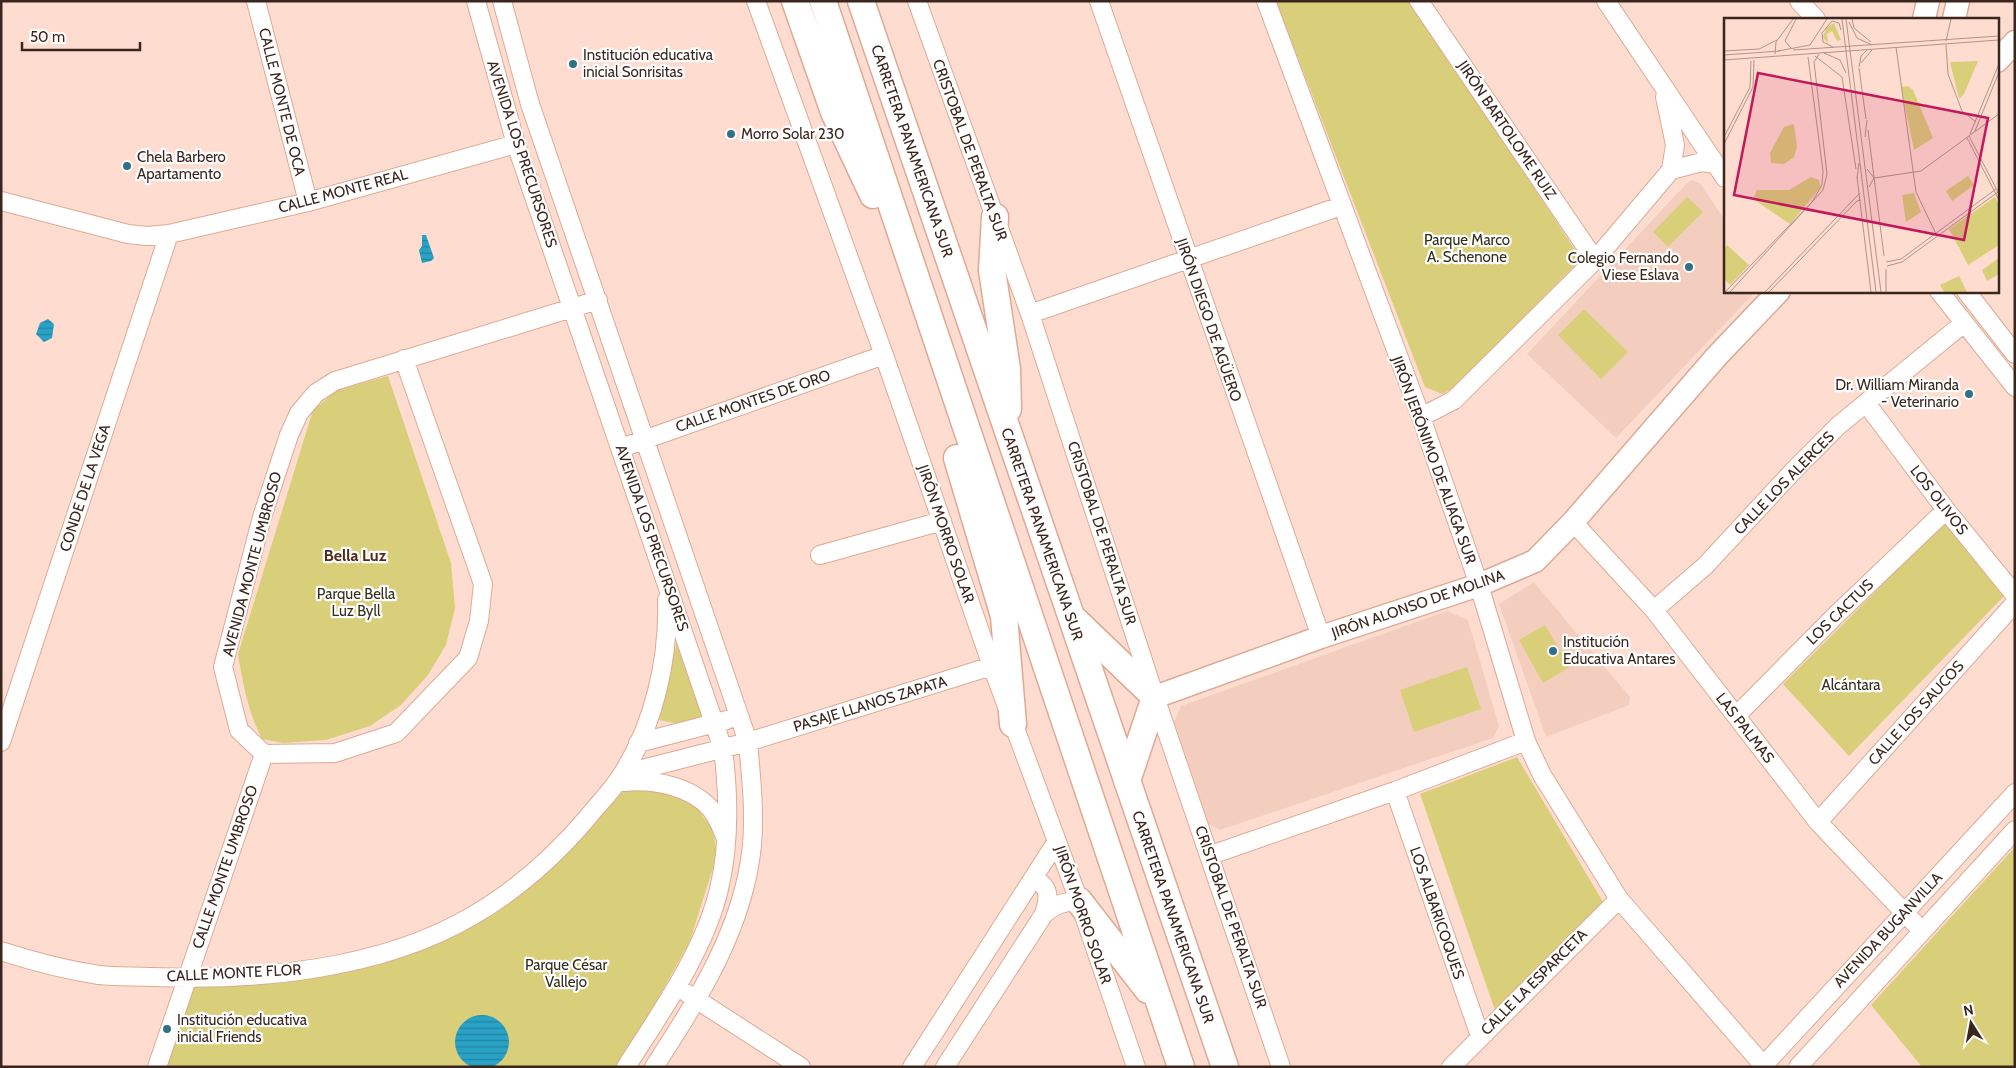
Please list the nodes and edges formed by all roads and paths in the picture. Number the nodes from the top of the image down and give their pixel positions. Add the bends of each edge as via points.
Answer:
1 (256, 1) edge
2 (476, 1) edge
3 (502, 1) edge
4 (756, 1) edge
5 (794, 1) edge
6 (822, 1) edge
7 (861, 1) edge
8 (917, 1) edge
9 (1099, 1) edge
10 (1266, 1) edge
11 (1419, 1) edge
12 (1606, 1) edge
13 (1799, 1) edge
14 (1928, 1) edge
15 (1958, 1) edge
16 (1815, 18) edge
17 (1924, 18) edge
18 (1954, 18) edge
19 (2015, 42) edge
20 (1998, 60) edge
21 (1663, 88) junction
22 (516, 144) junction
23 (1671, 170) junction
24 (1720, 171) edge
25 (1, 201) edge
26 (308, 202) junction
27 (1340, 206) junction
28 (995, 217) junction
29 (169, 234) junction
30 (1188, 259) junction
31 (1595, 260) junction
32 (1778, 292) edge
33 (1940, 292) edge
34 (1967, 292) edge
35 (598, 300) junction
36 (572, 307) junction
37 (928, 312) junction
38 (1030, 314) junction
39 (1964, 323) junction
40 (938, 342) junction
41 (2015, 354) edge
42 (884, 355) junction
43 (404, 358) junction
44 (2015, 387) edge
45 (1866, 403) junction
46 (1420, 417) junction
47 (1008, 435) junction
48 (645, 439) junction
49 (621, 448) junction
50 (1946, 510) junction
51 (942, 521) junction
52 (1573, 522) junction
53 (820, 555) dead end
54 (666, 580) junction
55 (1479, 585) junction
56 (2015, 596) edge
57 (2015, 603) edge
58 (1654, 610) junction
59 (1069, 614) junction
60 (1321, 637) junction
61 (992, 666) junction
62 (1155, 697) junction
63 (740, 716) junction
64 (1736, 716) junction
65 (715, 722) junction
66 (1013, 724) junction
67 (1526, 741) junction
68 (1, 742) edge
69 (748, 742) junction
70 (638, 743) junction
71 (723, 749) junction
72 (264, 754) junction
73 (620, 779) junction
74 (1127, 781) junction
75 (1394, 791) junction
76 (2015, 793) edge
77 (1818, 822) junction
78 (2015, 830) edge
79 (1057, 841) junction
80 (728, 842) junction
81 (1211, 855) junction
82 (1033, 878) junction
83 (1619, 899) junction
84 (1079, 901) junction
85 (1905, 913) junction
86 (1044, 914) junction
87 (1922, 931) junction
88 (1, 951) edge
89 (186, 978) junction
90 (676, 987) junction
91 (696, 1000) junction
92 (1160, 1006) junction
93 (1480, 1036) junction
94 (1762, 1066) edge
95 (1800, 1066) edge
96 (157, 1067) edge
97 (626, 1067) edge
98 (654, 1067) edge
99 (801, 1067) edge
100 (912, 1067) edge
101 (945, 1067) edge
102 (1136, 1067) edge
103 (1181, 1067) edge
104 (1225, 1067) edge
105 (1281, 1067) edge
106 (1451, 1067) edge

1 - 26 street, CALLE MONTE DE OCA
2 - 22 street, AVENIDA LOS PRECURSORES
3 - 35 street, AVENIDA LOS PRECURSORES via 530,104
4 - 42 street, JIRÓN MORRO SOLAR
5 - 37 highway via 834,112
6 - 37 highway
7 - 47 highway, CARRETERA PANAMERICANA SUR
8 - 28 street, CRISTOBAL DE PERALTA SUR
9 - 30 street, JIRÓN DIEGO DE AGÜERO
10 - 27 street, JIRÓN JERÓNIMO DE ALIAGA SUR
11 - 31 street, JIRÓN BARTOLOME RUIZ
12 - 21 street
13 - 16 street
14 - 17 main road
15 - 18 main road
19 - 20 main road
21 - 23 street via 1675,145
21 - 24 street
22 - 26 street, CALLE MONTE REAL
22 - 36 street, AVENIDA LOS PRECURSORES
23 - 24 street via 1702,162
23 - 31 street
25 - 29 street, CALLE MONTE REAL via 128,234
26 - 29 street, CALLE MONTE REAL
27 - 30 street
27 - 46 street, JIRÓN JERÓNIMO DE ALIAGA SUR
28 - 38 street, CRISTOBAL DE PERALTA SUR
28 - 47 highway via 992,270 1007,369
29 - 68 street, CONDE DE LA VEGA
30 - 38 street
30 - 60 street, JIRÓN DIEGO DE AGÜERO
31 - 46 street via 1454,400
32 - 52 main road, JIRÓN ALONSO DE MOLINA via 1717,356
33 - 39 street
34 - 41 street
35 - 36 street, AVENIDA MONTE UMBROSO
35 - 48 street, AVENIDA LOS PRECURSORES
36 - 43 street, AVENIDA MONTE UMBROSO
36 - 49 street, AVENIDA LOS PRECURSORES
37 - 40 highway
38 - 62 street, CRISTOBAL DE PERALTA SUR
39 - 44 street
39 - 45 street, CALLE LOS ALERCES
40 - 66 highway via 940,397 1004,616
40 - 92 highway
42 - 48 street, CALLE MONTES DE ORO
42 - 51 street, JIRÓN MORRO SOLAR
43 - 72 street, AVENIDA MONTE UMBROSO via 335,381 322,389 300,413 289,435 262,517 223,667 239,730
43 - 72 street via 483,584 479,621 468,658 396,733 336,753
45 - 50 street, LOS OLIVOS
45 - 58 street, CALLE LOS ALERCES via 1796,468 1706,566
46 - 55 street, JIRÓN JERÓNIMO DE ALIAGA SUR
47 - 59 highway, CARRETERA PANAMERICANA SUR
48 - 49 street, CALLE MONTES DE ORO
48 - 63 street, AVENIDA LOS PRECURSORES
49 - 54 street, AVENIDA LOS PRECURSORES
50 - 56 street, LOS OLIVOS
50 - 64 street, LOS CACTUS
51 - 53 street
51 - 61 street, JIRÓN MORRO SOLAR
52 - 55 main road, JIRÓN ALONSO DE MOLINA via 1535,561
52 - 58 street, LAS PALMAS
54 - 65 street, AVENIDA LOS PRECURSORES
54 - 70 street, CALLE MONTE FLOR via 668,630 652,710
55 - 60 main road, JIRÓN ALONSO DE MOLINA
55 - 67 street, JIRÓN JERÓNIMO DE ALIAGA SUR
57 - 77 street, CALLE LOS SAUCOS
58 - 64 street, LAS PALMAS
59 - 62 highway
59 - 74 highway, CARRETERA PANAMERICANA SUR
60 - 62 main road, JIRÓN ALONSO DE MOLINA
61 - 66 street, JIRÓN MORRO SOLAR
61 - 69 street, PASAJE LLANOS ZAPATA
62 - 74 highway
62 - 81 street, CRISTOBAL DE PERALTA SUR
63 - 65 street
63 - 69 street, AVENIDA LOS PRECURSORES
64 - 77 street, LAS PALMAS
65 - 70 street
65 - 71 street, AVENIDA LOS PRECURSORES
66 - 79 street, JIRÓN MORRO SOLAR
67 - 75 street
67 - 83 street, JIRÓN JERÓNIMO DE ALIAGA SUR via 1542,775
69 - 71 street, PASAJE LLANOS ZAPATA
69 - 91 street, AVENIDA LOS PRECURSORES via 753,816 746,882 726,942
70 - 73 street, CALLE MONTE FLOR
71 - 73 street, PASAJE LLANOS ZAPATA
71 - 80 street, AVENIDA LOS PRECURSORES
72 - 89 street, CALLE MONTE UMBROSO
73 - 80 street via 662,783 686,793 710,808
73 - 89 street, CALLE MONTE FLOR via 537,870 507,894 462,921 416,942 361,959 299,972
74 - 104 highway, CARRETERA PANAMERICANA SUR
75 - 81 street
75 - 93 street, LOS ALBARICOQUES
76 - 85 street, AVENIDA BUGANVILLA
77 - 85 street, LAS PALMAS
78 - 87 street, AVENIDA BUGANVILLA
79 - 82 street
79 - 84 street, JIRÓN MORRO SOLAR
80 - 90 street, AVENIDA LOS PRECURSORES via 719,890 706,929
81 - 105 street, CRISTOBAL DE PERALTA SUR
82 - 86 street via 1047,889 1049,898
82 - 100 street
83 - 93 street, CALLE LA ESPARCETA
83 - 94 street, JIRÓN JERÓNIMO DE ALIAGA SUR
84 - 86 street via 1063,902
84 - 92 highway
84 - 102 street, JIRÓN MORRO SOLAR
85 - 87 street, LAS PALMAS
85 - 94 street, AVENIDA BUGANVILLA
86 - 101 street
87 - 95 street, AVENIDA BUGANVILLA
88 - 89 street, CALLE MONTE FLOR via 99,975
89 - 96 street, CALLE MONTE UMBROSO
90 - 91 street
90 - 97 street, AVENIDA LOS PRECURSORES
91 - 98 street, AVENIDA LOS PRECURSORES
91 - 99 street
92 - 103 highway
93 - 106 street, CALLE LA ESPARCETA

